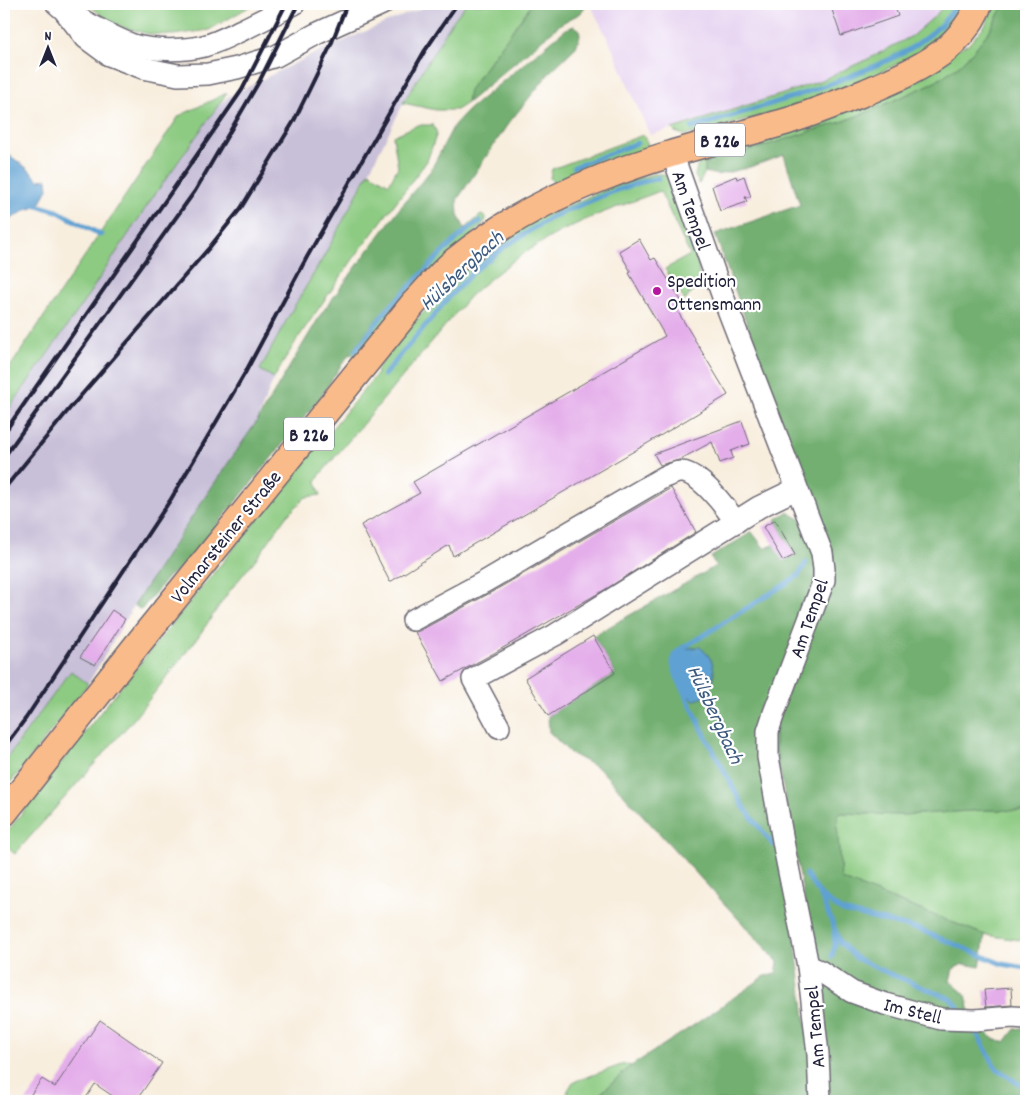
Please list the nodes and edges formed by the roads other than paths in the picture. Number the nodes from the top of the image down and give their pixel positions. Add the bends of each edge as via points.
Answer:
1 (294, 4) edge
2 (382, 4) edge
3 (979, 4) edge
4 (61, 7) edge
5 (672, 153) junction
6 (796, 489) junction
7 (736, 522) junction
8 (413, 620) dead end
9 (499, 727) dead end
10 (4, 813) edge
11 (808, 966) junction
12 (1026, 1018) edge
13 (820, 1101) edge

1 - 4 street via 204,46 161,50 115,37
2 - 4 street via 276,56 208,74 178,75 143,68 110,55 86,38
3 - 5 main road, Volmarsteiner Straße / B 226 via 975,15 947,48 914,70 790,120
5 - 6 street, Am Tempel
5 - 10 main road, Volmarsteiner Straße / B 226 via 557,197 524,214 455,260 414,303
6 - 7 street via 758,507
6 - 11 street, Am Tempel via 822,553 824,580 774,713 768,732 768,757
7 - 8 street via 716,495 694,476 681,472 664,477
7 - 9 street via 555,635 473,679
11 - 12 street, Im Stell via 852,992 941,1019
11 - 13 street, Am Tempel

